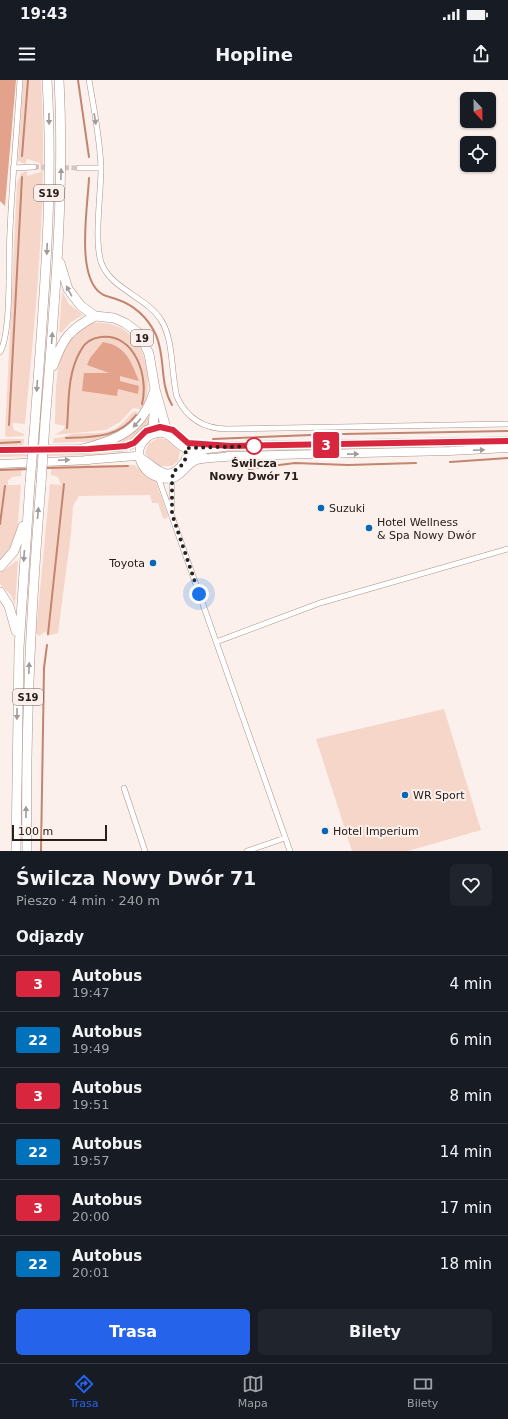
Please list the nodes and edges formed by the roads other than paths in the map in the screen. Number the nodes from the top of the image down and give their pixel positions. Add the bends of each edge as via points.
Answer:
1 (20, 80) edge
2 (47, 80) edge
3 (59, 80) edge
4 (90, 80) edge
5 (34, 167) tunnel mouth
6 (13, 168) junction
7 (79, 168) tunnel mouth
8 (100, 168) junction
9 (58, 255) junction
10 (96, 316) junction
11 (0, 352) edge
12 (49, 377) junction
13 (155, 389) junction
14 (508, 424) edge
15 (166, 428) junction
16 (153, 431) junction
17 (508, 441) edge
18 (185, 445) junction
19 (140, 448) junction
20 (508, 448) edge
21 (86, 449) junction
22 (2, 451) edge
23 (234, 456) junction
24 (186, 458) junction
25 (0, 459) edge
26 (140, 460) junction
27 (14, 462) junction
28 (0, 464) edge
29 (173, 475) junction
30 (158, 478) junction
31 (29, 503) junction
32 (172, 514) junction
33 (508, 548) edge
34 (0, 567) edge
35 (0, 592) edge
36 (216, 642) junction
37 (19, 648) junction
38 (124, 788) dead end
39 (285, 838) junction
40 (16, 851) edge
41 (27, 851) edge
42 (145, 851) edge
43 (247, 851) edge
44 (290, 851) edge

1 - 6 street
2 -> 31 highway, S19, bridge via 50,166 44,305
9 -> 3 highway, S19 via 61,167
4 -> 8 street via 100,148
5 - 6 street
6 - 11 street via 7,320
7 - 8 street
8 - 14 street via 98,244 101,263 112,278 148,305 161,320 168,338 177,398 187,414 200,424 228,429
10 -> 9 highway via 81,306 70,293
12 -> 9 highway, S19
10 - 12 highway via 74,328 66,336 58,350
10 - 13 highway, 19 via 119,320 140,334 150,354
41 -> 12 highway, S19, bridge via 26,768 30,636
13 - 15 highway
13 - 16 highway
13 -> 21 highway via 142,418 130,430 119,438
15 - 16 main road
15 - 18 main road via 177,434
16 - 18 main road via 166,434
16 - 19 main road
16 - 21 main road via 143,432 131,445
17 - 18 main road
18 - 24 main road
19 - 21 main road
19 - 26 main road
23 -> 20 main road
21 - 22 main road
23 - 24 main road via 202,455
23 - 29 main road via 197,460 177,476
24 - 29 main road
25 - 27 main road
27 -> 26 main road via 107,457
26 - 29 main road via 158,471
26 - 30 main road via 148,472
27 - 28 main road
29 - 30 main road
29 - 32 street
30 - 32 street
31 - 34 highway via 17,546 10,558
31 -> 37 highway, S19
32 - 36 street
33 - 36 street via 320,603
35 - 37 highway via 15,622
36 - 39 street
37 -> 40 highway, S19
38 - 42 street
39 - 43 street
39 - 44 street

